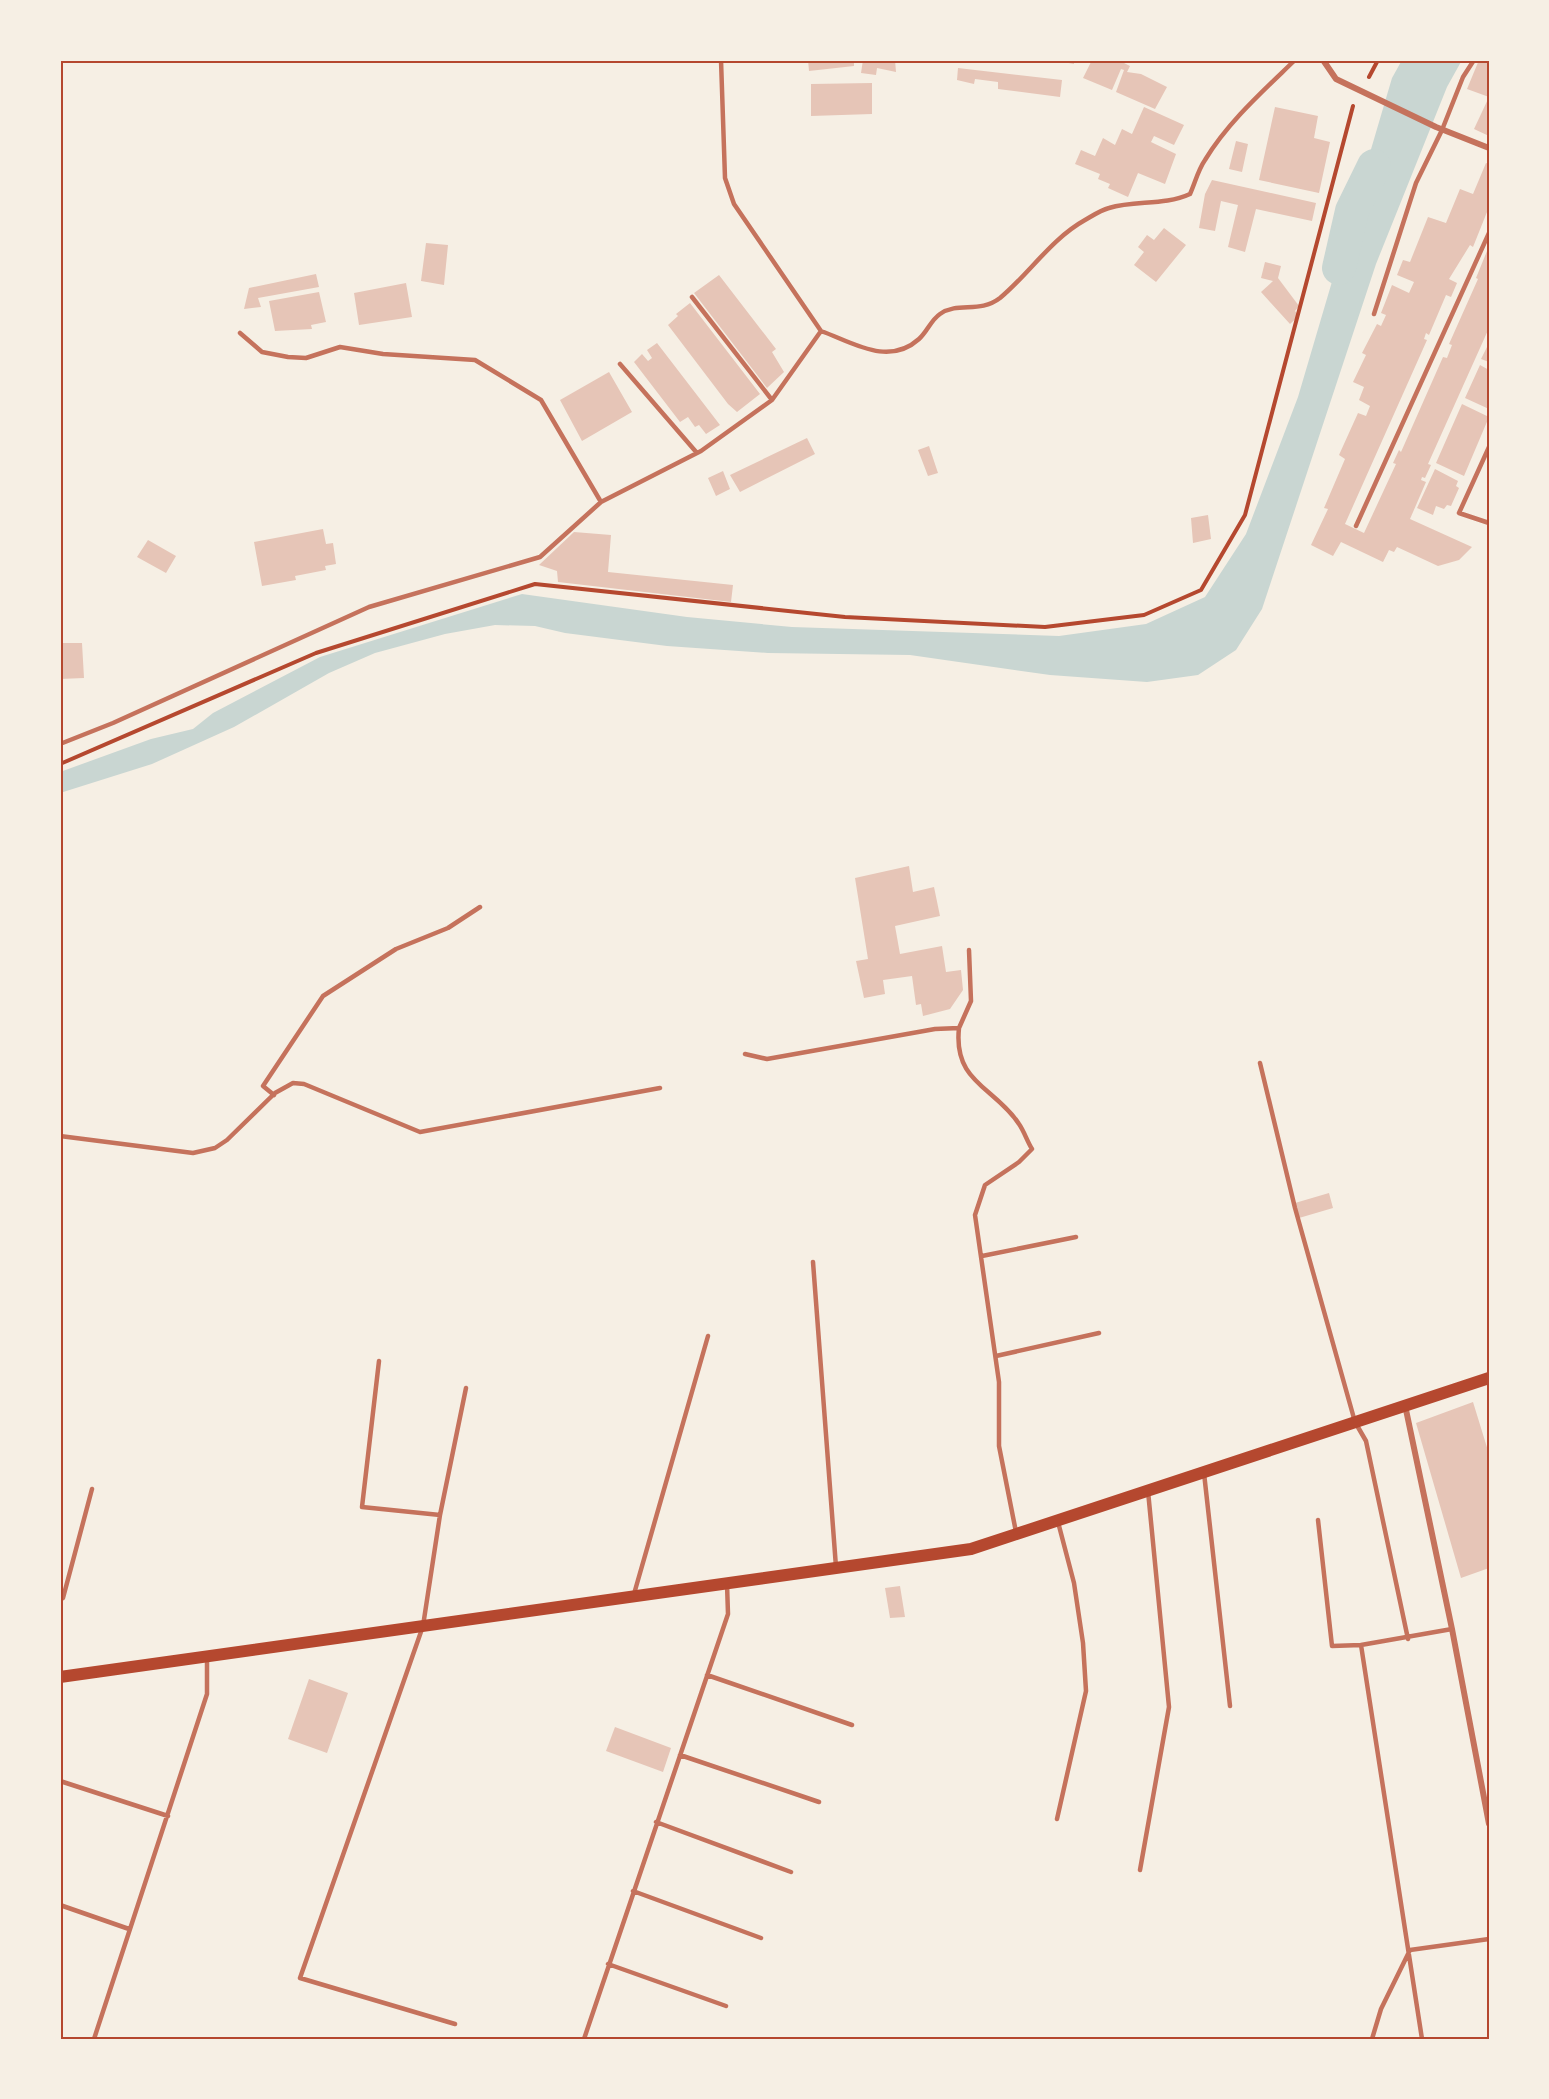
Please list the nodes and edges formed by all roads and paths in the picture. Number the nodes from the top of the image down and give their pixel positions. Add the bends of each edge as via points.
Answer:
1 (721, 60) edge
2 (1295, 60) edge
3 (1323, 60) edge
4 (1378, 60) edge
5 (1474, 60) edge
6 (1369, 77) dead end
7 (1353, 106) dead end
8 (1439, 128) junction
9 (1489, 148) edge
10 (1489, 233) edge
11 (692, 297) dead end
12 (1374, 314) dead end
13 (821, 331) junction
14 (240, 333) dead end
15 (620, 364) dead end
16 (772, 400) junction
17 (1489, 447) edge
18 (697, 453) junction
19 (601, 502) junction
20 (1489, 524) edge
21 (1356, 526) dead end
22 (60, 744) edge
23 (60, 764) edge
24 (480, 908) dead end
25 (969, 950) dead end
26 (959, 1028) junction
27 (745, 1054) dead end
28 (1260, 1063) dead end
29 (660, 1088) dead end
30 (274, 1095) junction
31 (60, 1136) edge
32 (1076, 1237) dead end
33 (982, 1256) junction
34 (813, 1262) dead end
35 (1099, 1333) dead end
36 (708, 1336) dead end
37 (996, 1356) junction
38 (379, 1360) dead end
39 (1489, 1378) edge
40 (466, 1388) dead end
41 (1405, 1405) junction
42 (1355, 1422) junction
43 (1203, 1472) junction
44 (92, 1489) dead end
45 (1148, 1491) junction
46 (440, 1515) junction
47 (1318, 1520) dead end
48 (1058, 1521) junction
49 (1016, 1534) junction
50 (836, 1567) junction
51 (727, 1581) junction
52 (633, 1596) junction
53 (60, 1599) edge
54 (423, 1626) junction
55 (1452, 1629) junction
56 (1408, 1639) junction
57 (1361, 1645) junction
58 (207, 1657) junction
59 (707, 1675) junction
60 (60, 1677) edge
61 (1230, 1706) dead end
62 (852, 1725) dead end
63 (680, 1755) junction
64 (60, 1782) edge
65 (819, 1802) dead end
66 (168, 1816) junction
67 (1056, 1820) dead end
68 (657, 1822) junction
69 (1489, 1824) edge
70 (1140, 1870) dead end
71 (791, 1872) dead end
72 (633, 1891) junction
73 (60, 1905) edge
74 (129, 1929) junction
75 (761, 1938) dead end
76 (1489, 1939) edge
77 (1410, 1950) junction
78 (608, 1964) junction
79 (726, 2006) dead end
80 (455, 2024) dead end
81 (94, 2039) edge
82 (584, 2039) edge
83 (1372, 2039) edge
84 (1422, 2039) edge

1 - 13 lane via 725,177 734,204
2 - 13 lane via 1215,145 1190,194 1176,200 1108,208 1082,222 999,298 980,308 958,307 939,314 918,340 902,348 874,353
3 - 8 street via 1336,79
4 - 6 path
5 - 8 lane
7 - 23 path via 1245,515 1201,590 1144,615 1045,627 823,615 535,584 316,652
8 - 9 street
8 - 12 lane via 1416,183
10 - 21 lane
11 - 16 lane
13 - 16 lane
14 - 19 lane via 262,352 288,357 306,358 340,347 476,360 541,400
15 - 18 lane
16 - 18 lane
17 - 20 lane via 1459,513
18 - 19 lane
19 - 22 lane via 540,558 369,608
24 - 30 lane via 448,928 396,949 323,996 263,1086
25 - 26 lane via 971,1001
26 - 27 lane via 767,1059
26 - 33 lane via 957,1049 969,1073 1018,1123 1032,1149 985,1185 975,1215
28 - 42 lane via 1295,1208
29 - 30 lane via 420,1132 304,1084 293,1083
30 - 31 lane via 227,1140 215,1148 193,1153
32 - 33 lane
33 - 37 lane
34 - 50 lane
35 - 37 lane
36 - 52 lane
37 - 49 lane via 999,1446
38 - 46 lane via 362,1507
39 - 41 main road
40 - 46 lane
41 - 42 main road
41 - 55 street
42 - 43 main road
42 - 56 lane via 1366,1441
43 - 45 main road
43 - 61 lane
44 - 53 lane
45 - 48 main road
45 - 70 lane via 1168,1707
46 - 54 lane
47 - 57 lane via 1332,1646
48 - 49 main road
48 - 67 lane via 1074,1583 1086,1691
49 - 50 main road via 971,1549
50 - 51 main road
51 - 52 main road
51 - 59 lane via 728,1614
52 - 54 main road
54 - 58 main road
54 - 80 lane via 300,1978
55 - 56 lane
55 - 69 street
56 - 57 lane
57 - 77 lane
58 - 60 main road
58 - 66 lane via 207,1694
59 - 62 lane
59 - 63 lane
63 - 65 lane
63 - 68 lane
64 - 66 lane
66 - 74 lane
68 - 71 lane
68 - 72 lane
72 - 75 lane
72 - 78 lane
73 - 74 lane
74 - 81 lane
76 - 77 lane
77 - 83 lane via 1381,2009
77 - 84 lane
78 - 79 lane
78 - 82 lane

